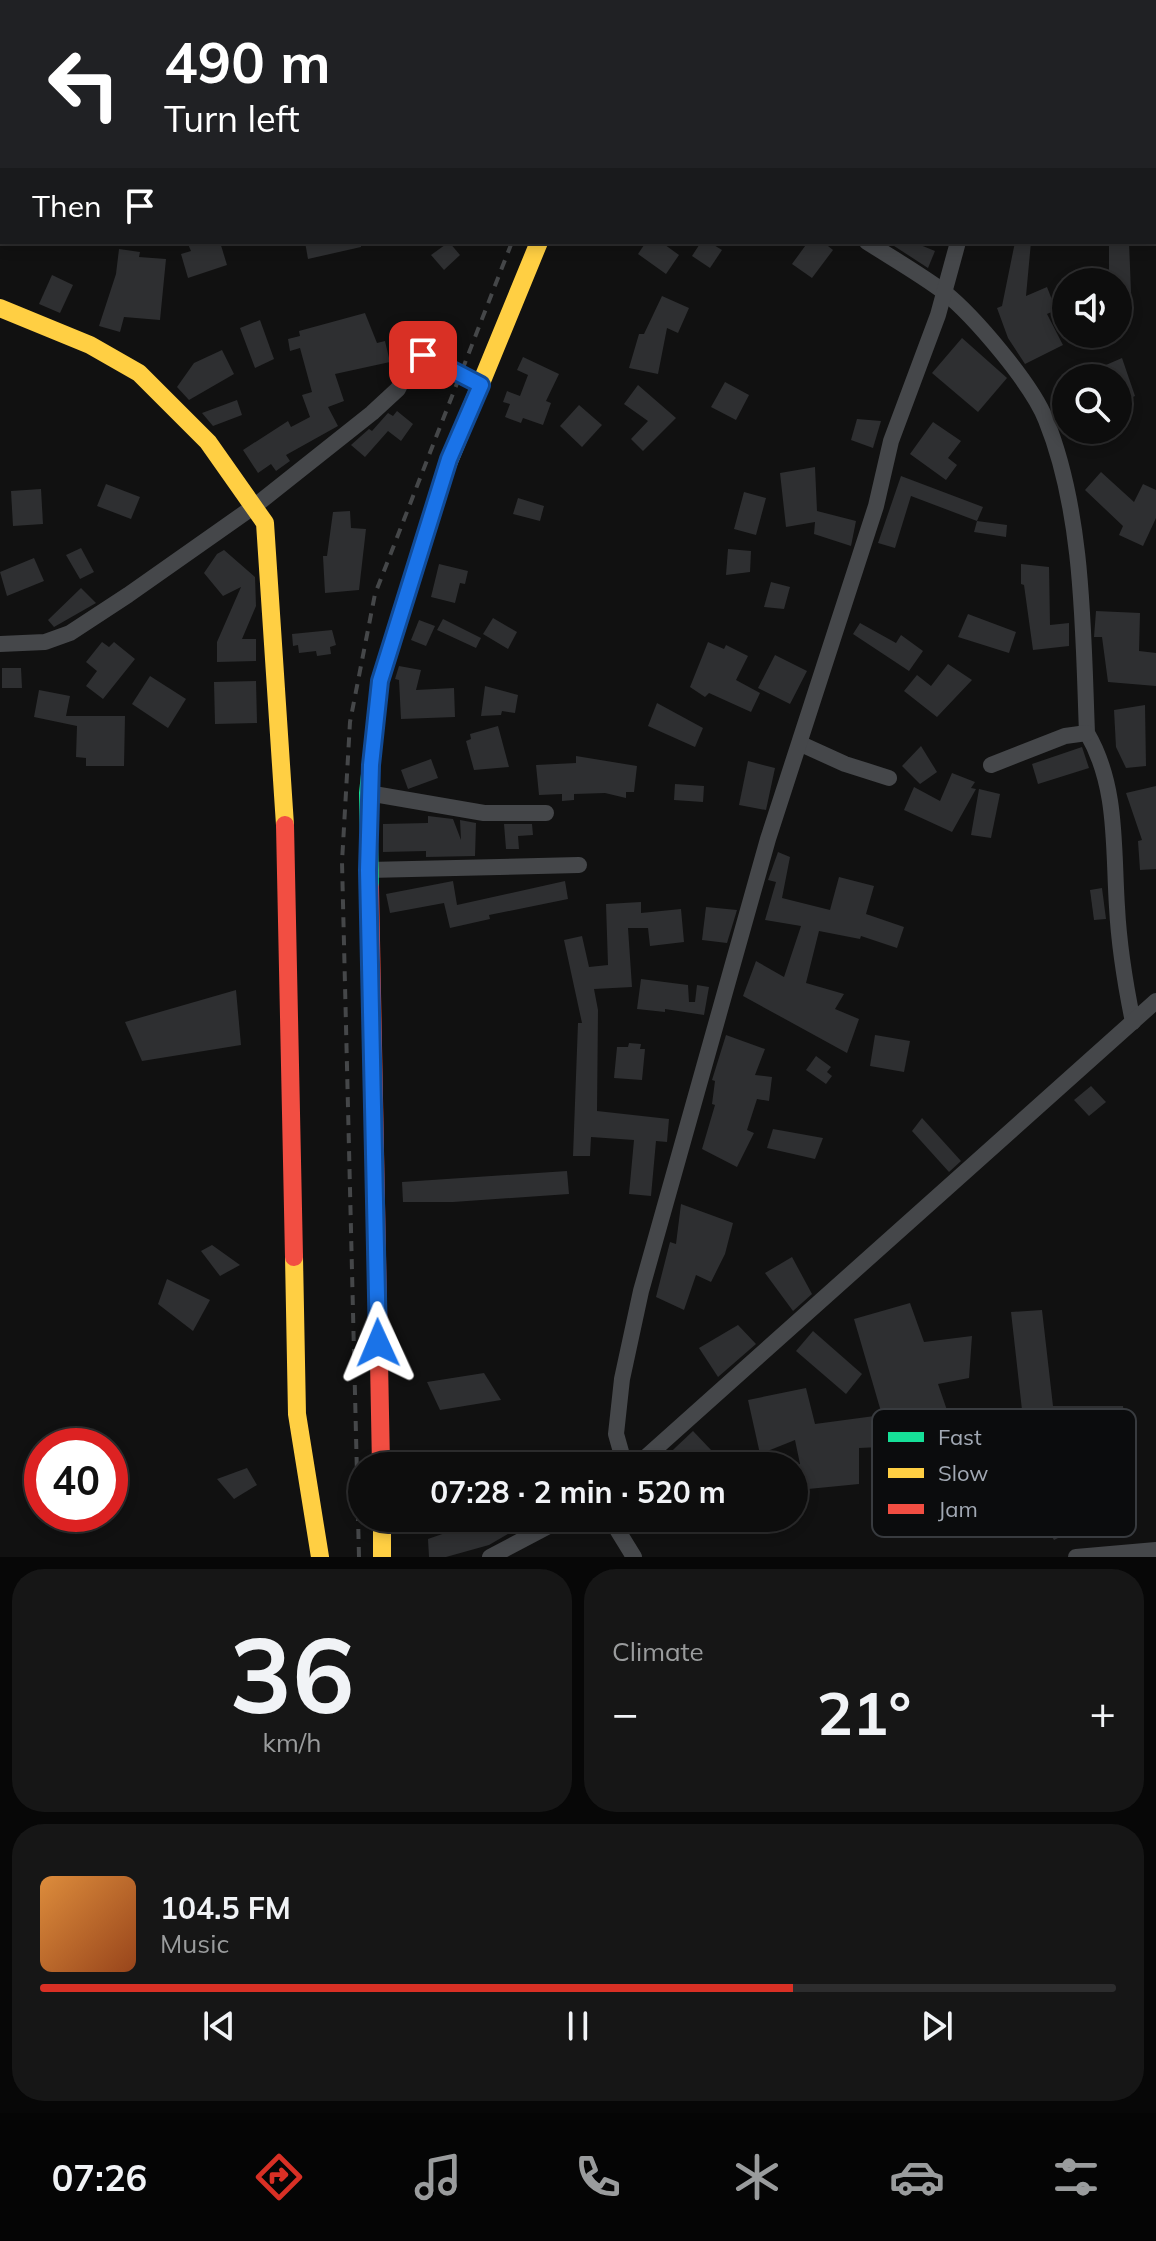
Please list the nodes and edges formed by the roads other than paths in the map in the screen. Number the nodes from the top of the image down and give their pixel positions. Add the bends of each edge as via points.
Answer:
1 (538, 244) edge
2 (870, 244) edge
3 (957, 244) edge
4 (944, 293) junction
5 (0, 308) edge
6 (481, 385) junction
7 (256, 505) junction
8 (0, 644) edge
9 (1087, 733) junction
10 (801, 744) junction
11 (991, 765) dead end
12 (889, 778) dead end
13 (368, 793) junction
14 (546, 813) dead end
15 (579, 865) dead end
16 (368, 870) junction
17 (1156, 1001) edge
18 (1133, 1022) junction
19 (381, 1452) edge
20 (621, 1452) edge
21 (652, 1452) edge
22 (382, 1532) edge
23 (537, 1532) edge
24 (619, 1532) edge
25 (1156, 1550) edge
26 (320, 1557) edge
27 (382, 1557) edge
28 (490, 1557) edge
29 (634, 1557) edge
30 (1076, 1557) edge

1 - 6 street
2 - 4 street
3 - 4 street
4 - 9 street via 988,335 1045,417 1058,456 1074,530
4 - 10 street via 891,441 876,506
5 - 7 street via 139,373
6 - 7 street via 423,355 411,362 385,402
6 - 13 street via 449,459 380,681
7 - 8 street via 70,633 45,642
7 - 26 street via 269,551 286,838 297,1414
9 - 11 street via 1065,736
9 - 18 street via 1101,756 1111,797 1121,966
10 - 12 street
10 - 20 street via 768,839 641,1291 622,1379 616,1434
13 - 14 street via 484,813
13 - 16 street
15 - 16 street
16 - 19 street
17 - 18 street
18 - 21 street
22 - 27 street
23 - 28 street
24 - 29 street
25 - 30 street

